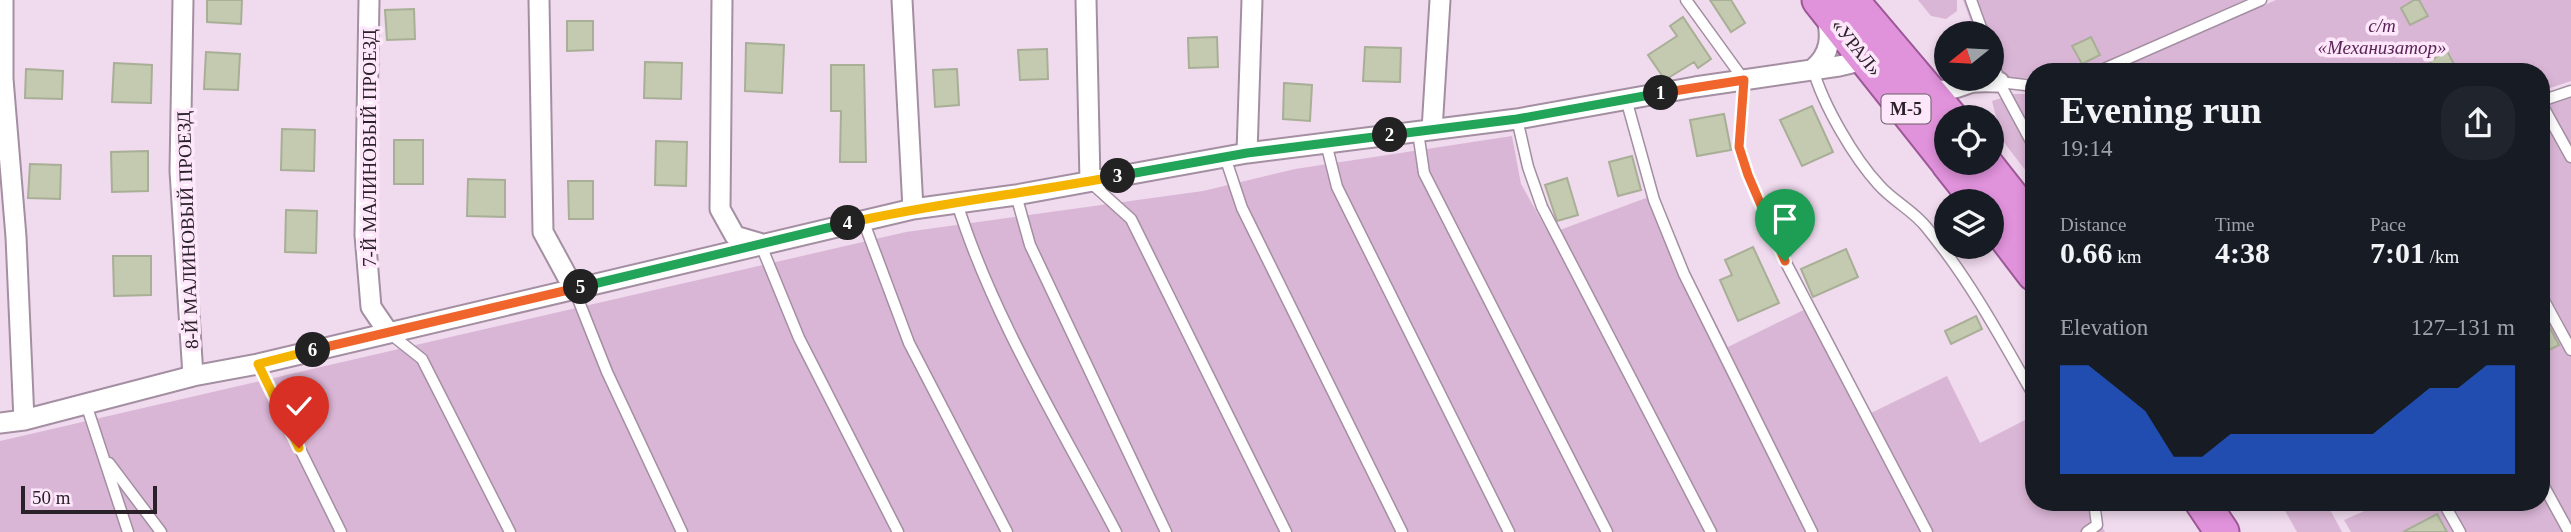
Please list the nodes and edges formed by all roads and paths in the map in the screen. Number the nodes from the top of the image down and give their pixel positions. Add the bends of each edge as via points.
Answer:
1 (3, 0) edge
2 (183, 0) edge
3 (369, 0) edge
4 (539, 0) edge
5 (722, 0) edge
6 (902, 0) edge
7 (1086, 0) edge
8 (1252, 0) edge
9 (1440, 0) edge
10 (1686, 0) edge
11 (1830, 0) edge
12 (1971, 0) edge
13 (2261, 0) edge
14 (1979, 21) edge
15 (1876, 48) junction
16 (2118, 63) edge
17 (1820, 68) junction
18 (1744, 80) junction
19 (2004, 83) edge
20 (2025, 85) edge
21 (1909, 89) junction
22 (2571, 90) edge
23 (1934, 91) edge
24 (2004, 91) edge
25 (2550, 98) edge
26 (1626, 99) junction
27 (1934, 106) edge
28 (2550, 118) edge
29 (1517, 119) junction
30 (2025, 130) edge
31 (1424, 131) junction
32 (1934, 136) edge
33 (1326, 143) junction
34 (1247, 153) junction
35 (1225, 157) junction
36 (2571, 157) edge
37 (1958, 175) edge
38 (1994, 175) edge
39 (1090, 181) junction
40 (1969, 189) edge
41 (1016, 195) junction
42 (957, 203) junction
43 (913, 209) junction
44 (2025, 214) edge
45 (863, 220) junction
46 (2004, 235) edge
47 (760, 243) junction
48 (2025, 262) edge
49 (574, 289) junction
50 (2550, 312) edge
51 (388, 332) junction
52 (2571, 350) edge
53 (258, 364) junction
54 (193, 376) junction
55 (2025, 380) edge
56 (86, 404) junction
57 (24, 420) junction
58 (0, 422) edge
59 (104, 457) junction
60 (2550, 497) edge
61 (2095, 511) edge
62 (2208, 511) edge
63 (2231, 511) edge
64 (2449, 511) edge
65 (128, 532) edge
66 (161, 532) edge
67 (341, 532) edge
68 (510, 532) edge
69 (682, 532) edge
70 (898, 532) edge
71 (1007, 532) edge
72 (1116, 532) edge
73 (1166, 532) edge
74 (1286, 532) edge
75 (1402, 532) edge
76 (1509, 532) edge
77 (1606, 532) edge
78 (1711, 532) edge
79 (1812, 532) edge
80 (1927, 532) edge
81 (2087, 532) edge
82 (2222, 532) edge
83 (2245, 532) edge
84 (2460, 532) edge
85 (2569, 532) edge

1 - 57 street via 3,79
2 - 54 street, 8-Й МАЛИНОВЫЙ ПРОЕЗД via 180,171
3 - 51 street, 7-Й МАЛИНОВЫЙ ПРОЕЗД via 365,235 371,307
4 - 49 street via 543,232
5 - 47 street via 720,209 735,236
6 - 43 street
7 - 39 street
8 - 34 street
9 - 31 street
10 - 18 lane
11 - 15 highway, «УРАЛ» / М-5
11 - 17 street via 1829,43
12 - 14 lane
13 - 16 lane
15 - 17 street via 1856,62
15 - 21 highway, «УРАЛ» / М-5
17 - 18 street
17 - 21 street via 1863,73
17 - 55 lane via 1826,106 1862,162 1879,185 1932,234
18 - 26 street
18 - 80 lane via 1739,147 1748,175 1785,261
19 - 20 lane
21 - 23 street
21 - 27 highway, «УРАЛ» / М-5
21 - 32 highway, «УРАЛ» / М-5
22 - 25 lane
24 - 30 lane
26 - 29 street
26 - 79 lane via 1654,200 1684,274
28 - 36 lane
29 - 31 street
29 - 78 lane via 1542,207
31 - 33 street
31 - 77 lane via 1424,173
33 - 34 street
33 - 76 lane via 1337,187
34 - 35 street
35 - 39 street
35 - 75 lane via 1242,208
37 - 40 highway, «УРАЛ» / М-5
38 - 44 highway
39 - 41 street
39 - 74 lane via 1131,219
41 - 42 street
41 - 73 lane via 1030,245
42 - 43 street
42 - 72 lane via 995,302
43 - 45 street
45 - 47 street
45 - 71 lane via 909,343
46 - 48 highway
47 - 49 street
47 - 70 lane via 799,338
49 - 51 street
49 - 69 lane via 607,372
50 - 52 lane
51 - 53 street
51 - 68 lane via 422,359
53 - 54 street
53 - 67 lane
54 - 56 street
56 - 57 street
56 - 59 lane
57 - 58 street
59 - 65 lane
59 - 66 lane
60 - 85 lane
61 - 81 lane via 2097,525
62 - 82 highway
63 - 83 highway
64 - 84 lane

